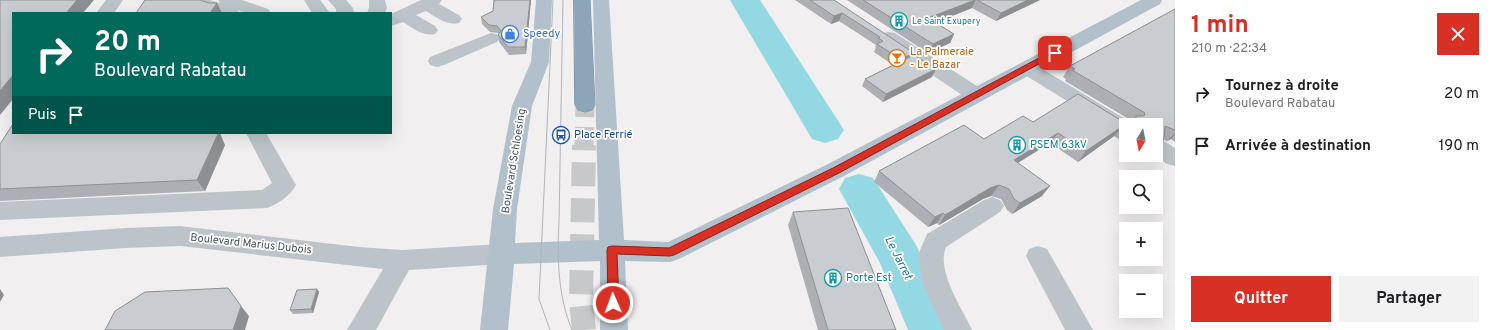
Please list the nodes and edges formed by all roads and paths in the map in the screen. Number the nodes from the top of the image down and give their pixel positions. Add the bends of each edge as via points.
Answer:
1 (116, 0) edge
2 (194, 0) edge
3 (226, 0) edge
4 (312, 0) edge
5 (336, 0) edge
6 (377, 0) edge
7 (544, 0) edge
8 (582, 0) edge
9 (601, 0) edge
10 (1154, 0) edge
11 (430, 2) edge
12 (106, 12) edge
13 (228, 12) edge
14 (259, 12) edge
15 (320, 12) edge
16 (345, 12) edge
17 (376, 12) edge
18 (397, 18) edge
19 (453, 20) dead end
20 (429, 30) dead end
21 (878, 30) edge
22 (492, 38) dead end
23 (437, 61) dead end
24 (1027, 68) junction
25 (976, 95) junction
26 (585, 105) tunnel mouth
27 (1119, 124) edge
28 (257, 134) edge
29 (1163, 150) edge
30 (1175, 158) edge
31 (992, 206) dead end
32 (0, 211) edge
33 (0, 246) edge
34 (612, 250) junction
35 (502, 254) junction
36 (1038, 256) dead end
37 (402, 260) junction
38 (361, 330) edge
39 (494, 330) edge
40 (614, 330) edge
41 (958, 330) edge
42 (1079, 330) edge

1 - 12 street
2 - 13 street
3 - 14 street
4 - 15 street
5 - 16 street
6 - 17 street
7 - 35 main road, Boulevard Schloesing via 540,62 522,106 505,209
8 - 26 highway
9 - 34 main road
10 - 24 main road
11 - 18 street
11 - 19 street
18 - 20 street
21 - 25 street
22 - 23 street
24 - 25 main road
24 - 27 street
25 - 34 main road via 844,166 670,252
28 - 32 street via 285,185 267,199
29 - 30 street
31 - 41 street via 936,241 930,254 936,284
33 - 37 street, Boulevard Marius Dubois via 180,236
34 - 35 main road
34 - 40 main road
35 - 37 street, Boulevard Marius Dubois
35 - 39 main road, Boulevard Schloesing
36 - 42 street
37 - 38 street

